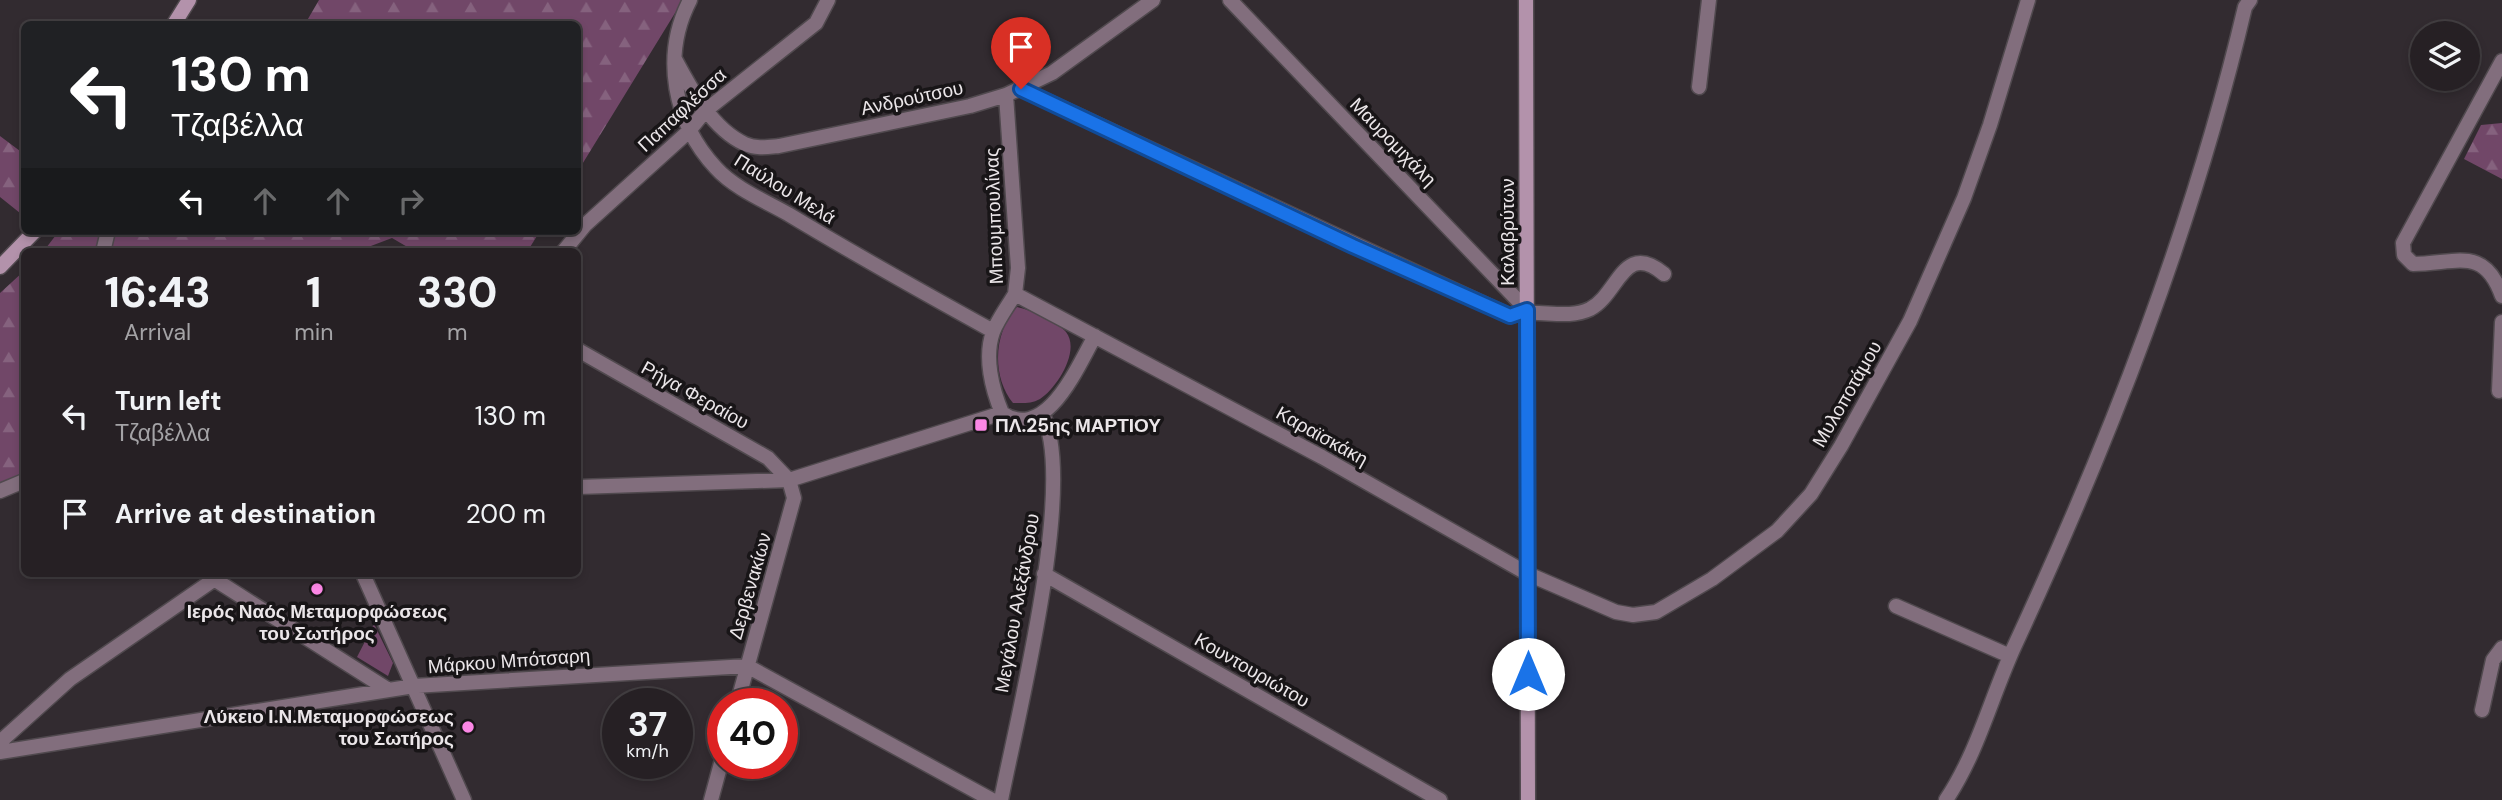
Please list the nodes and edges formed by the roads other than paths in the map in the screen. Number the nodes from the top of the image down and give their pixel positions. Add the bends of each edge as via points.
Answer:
1 (189, 0) edge
2 (690, 0) edge
3 (828, 0) edge
4 (1153, 0) edge
5 (1230, 0) edge
6 (1525, 0) edge
7 (1709, 0) edge
8 (2028, 0) edge
9 (2250, 0) edge
10 (176, 21) edge
11 (675, 59) junction
12 (2502, 61) edge
13 (1699, 88) dead end
14 (1021, 89) junction
15 (1006, 95) junction
16 (705, 111) junction
17 (688, 132) junction
18 (581, 230) edge
19 (31, 235) edge
20 (0, 267) edge
21 (1664, 274) dead end
22 (1015, 294) junction
23 (2502, 296) edge
24 (1527, 310) junction
25 (2502, 322) edge
26 (993, 331) junction
27 (1095, 336) junction
28 (581, 352) edge
29 (2499, 391) dead end
30 (1002, 413) junction
31 (1042, 413) junction
32 (789, 480) junction
33 (21, 482) edge
34 (581, 487) edge
35 (0, 491) edge
36 (1044, 574) junction
37 (1528, 574) junction
38 (218, 577) edge
39 (364, 577) edge
40 (1896, 606) dead end
41 (2502, 648) edge
42 (2010, 656) junction
43 (747, 666) junction
44 (414, 686) junction
45 (741, 688) edge
46 (387, 689) junction
47 (2482, 710) dead end
48 (0, 742) edge
49 (0, 752) edge
50 (717, 779) edge
51 (464, 800) edge
52 (711, 800) edge
53 (992, 800) edge
54 (1001, 800) edge
55 (1440, 800) edge
56 (1528, 800) edge
57 (1946, 800) edge

1 - 10 street
2 - 11 street, Παύλου Μελά
3 - 16 street, Παπαφλέσσα via 816,23
4 - 14 street, Ανδρούτσου via 1052,73
5 - 24 street, Μαυρομιχάλη
6 - 24 street, Καλαβρύτων
7 - 13 street
8 - 37 street, Μυλοποτάμου via 1964,198 1910,321 1811,494 1777,531 1702,586 1656,612 1616,612
9 - 42 street via 2225,91 2138,354 2075,515
11 - 16 street, Ανδρούτσου
11 - 17 street, Παύλου Μελά via 681,115
12 - 23 street via 2403,243 2403,255 2413,264 2457,259 2479,262 2495,276
14 - 15 street, Ανδρούτσου
14 - 24 street via 1510,316
15 - 16 street, Ανδρούτσου via 811,140 759,147 738,140
15 - 22 street, Μπουμπουλίνας via 1018,268
16 - 17 street, Παπαφλέσσα
17 - 18 street, Παπαφλέσσα
17 - 26 street, Παύλου Μελά via 728,178
19 - 20 street
21 - 24 street via 1654,265 1630,265 1603,299 1581,313
22 - 26 street
22 - 27 street, Καραϊσκάκη
24 - 37 street, Καλαβρύτων
25 - 29 street
26 - 30 street via 992,383
27 - 31 street via 1059,398
27 - 37 street, Καραϊσκάκη
28 - 32 street, Ρήγα Φεραίου via 768,458
30 - 31 street via 1017,418
30 - 32 street
31 - 36 street, Μεγάλου Αλεξάνδρου via 1052,439 1053,463
32 - 34 street
32 - 43 street, Δερβενακίων via 794,498
33 - 35 street
36 - 54 street, Μεγάλου Αλεξάνδρου
36 - 55 street, Κουντουριώτου
37 - 56 street, Καλαβρύτων
38 - 46 street
38 - 48 street via 70,679
39 - 44 street
40 - 42 street
41 - 47 street via 2493,660
42 - 57 street via 1975,746
43 - 44 street, Μάρκου Μπότσαρη
43 - 45 street, Δερβενακίων
43 - 53 street
44 - 46 street, Μάρκου Μπότσαρη
44 - 51 street
46 - 49 street, Μάρκου Μπότσαρη
50 - 52 street

